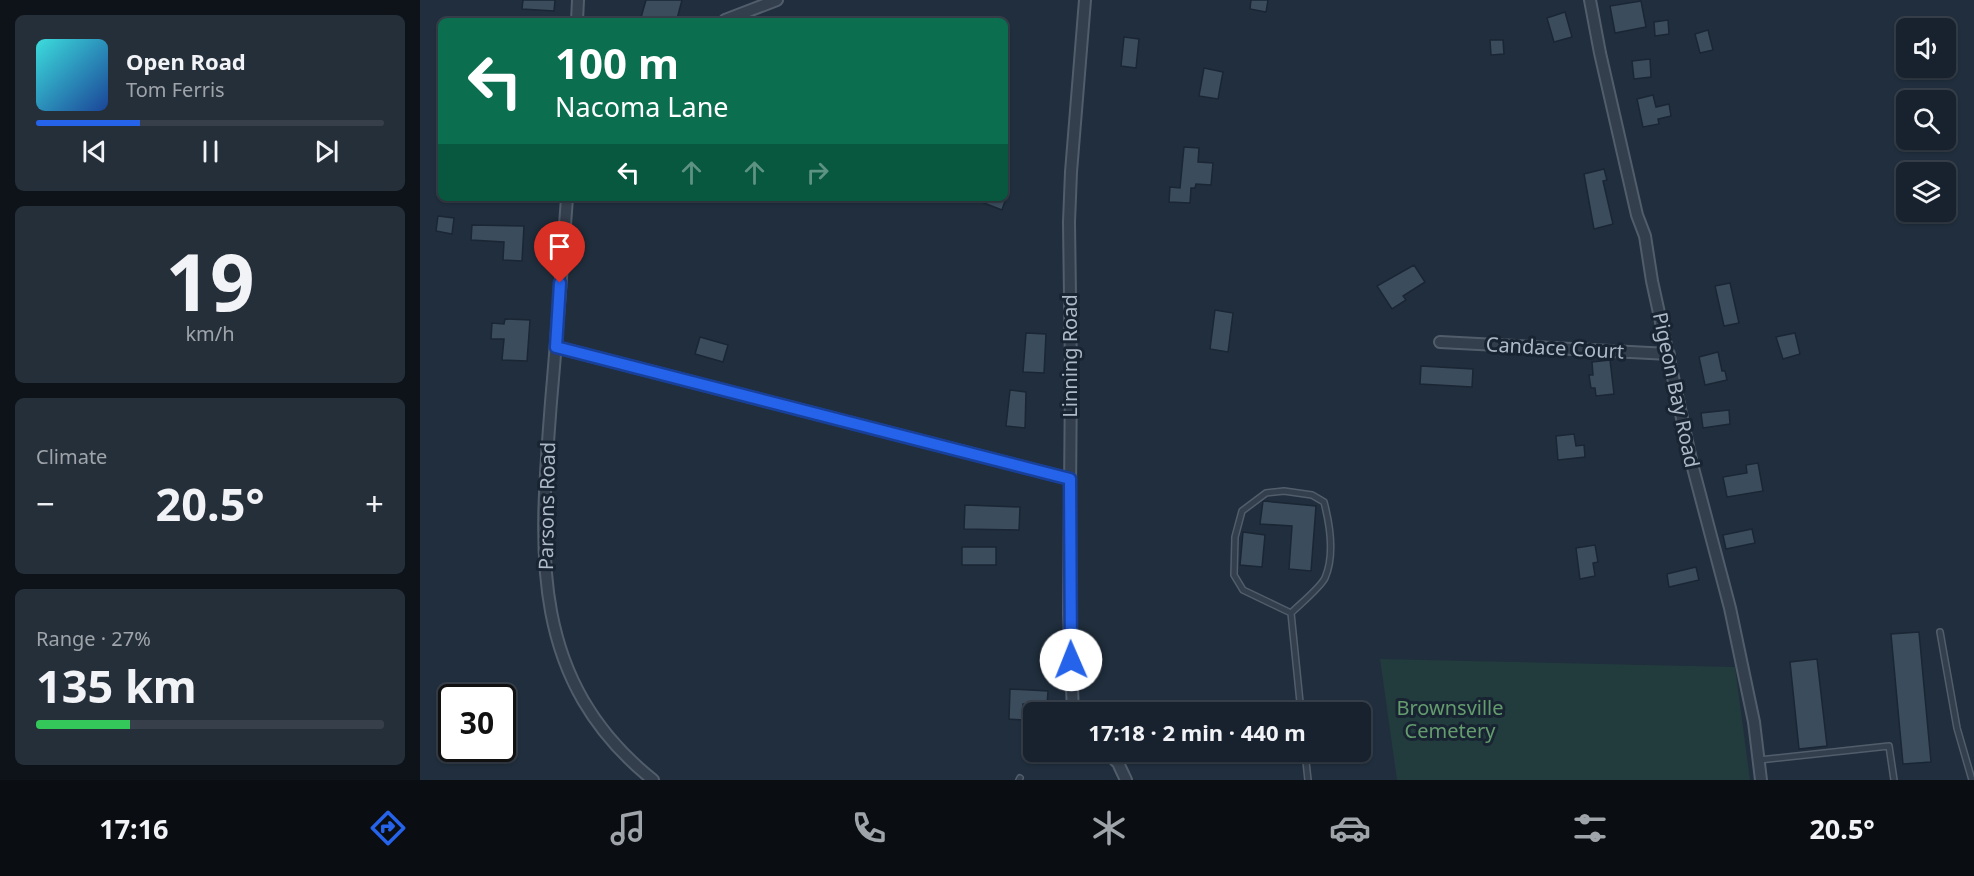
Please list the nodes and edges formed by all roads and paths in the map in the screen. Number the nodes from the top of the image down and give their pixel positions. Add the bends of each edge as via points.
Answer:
1 (578, 0) edge
2 (777, 0) edge
3 (1085, 0) edge
4 (1590, 0) edge
5 (577, 18) edge
6 (730, 18) edge
7 (567, 201) edge
8 (1440, 342) dead end
9 (556, 347) junction
10 (1669, 354) junction
11 (1070, 479) junction
12 (1291, 613) junction
13 (1940, 632) dead end
14 (1072, 702) edge
15 (1300, 702) edge
16 (1758, 760) junction
17 (1117, 762) edge
18 (1306, 762) edge
19 (653, 780) edge
20 (1126, 780) edge
21 (1308, 780) edge
22 (1761, 780) edge
23 (1894, 780) edge
24 (1972, 780) edge

1 - 5 street
2 - 6 street
3 - 11 street, Linning Road via 1070,202
4 - 10 street, Pigeon Bay Road
7 - 9 street, Parsons Road
8 - 10 street, Candace Court
9 - 11 street
9 - 19 street, Parsons Road via 543,523 548,604 562,657 587,708 602,732
10 - 16 street, Pigeon Bay Road via 1692,464 1730,608
11 - 14 street, Linning Road
12 - 12 lane via 1324,579 1331,548 1328,518 1324,502 1312,495 1266,493 1242,511 1235,537 1234,575 1243,590
12 - 15 lane
13 - 24 lane via 1957,728
16 - 22 street, Pigeon Bay Road
16 - 23 lane via 1889,746
17 - 20 street
18 - 21 lane

